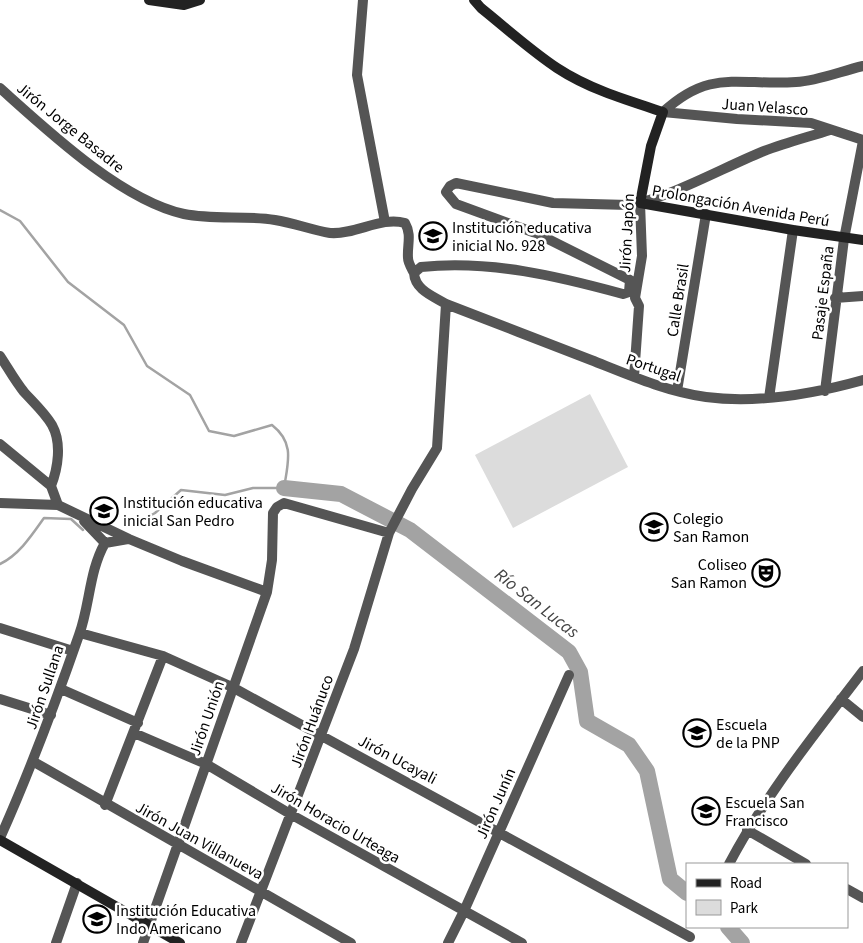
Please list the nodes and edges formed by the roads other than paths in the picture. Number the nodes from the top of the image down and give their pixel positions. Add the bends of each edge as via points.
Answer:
1 (149, 0) edge
2 (200, 0) edge
3 (363, 0) edge
4 (474, 0) edge
5 (863, 66) edge
6 (0, 88) edge
7 (663, 112) junction
8 (830, 130) junction
9 (863, 140) edge
10 (640, 203) junction
11 (706, 214) junction
12 (385, 222) junction
13 (793, 230) junction
14 (844, 238) junction
15 (863, 240) edge
16 (414, 273) junction
17 (632, 295) junction
18 (863, 296) edge
19 (835, 298) junction
20 (446, 304) junction
21 (0, 356) edge
22 (634, 376) junction
23 (863, 380) edge
24 (825, 390) junction
25 (677, 392) junction
26 (769, 398) junction
27 (0, 444) edge
28 (51, 486) junction
29 (0, 503) edge
30 (58, 505) junction
31 (80, 516) junction
32 (391, 531) junction
33 (129, 539) junction
34 (105, 543) junction
35 (267, 592) junction
36 (0, 628) edge
37 (80, 633) junction
38 (73, 651) junction
39 (163, 656) junction
40 (863, 671) edge
41 (568, 675) dead end
42 (232, 687) junction
43 (61, 689) junction
44 (0, 699) edge
45 (842, 699) junction
46 (51, 715) junction
47 (863, 717) edge
48 (136, 728) junction
49 (322, 736) junction
50 (34, 762) junction
51 (206, 764) junction
52 (105, 805) junction
53 (292, 815) junction
54 (747, 830) junction
55 (500, 831) junction
56 (0, 839) edge
57 (179, 844) junction
58 (730, 863) edge
59 (804, 863) edge
60 (77, 883) junction
61 (848, 890) edge
62 (261, 892) junction
63 (863, 898) edge
64 (464, 911) junction
65 (150, 926) junction
66 (695, 928) edge
67 (689, 940) edge
68 (56, 943) edge
69 (143, 943) edge
70 (180, 943) edge
71 (242, 943) edge
72 (352, 943) edge
73 (448, 943) edge
74 (522, 943) edge

1 - 2 street via 184,5
3 - 12 street via 357,75
4 - 7 street via 556,68 619,99
5 - 7 street via 797,82 707,84 678,98
6 - 12 street, Jirón Jorge Basadre via 109,179 183,214 274,220 333,233
7 - 8 street, Juan Velasco via 791,120
7 - 10 street, Jirón Japón via 650,146
8 - 9 street, Juan Velasco
8 - 10 street via 766,151
9 - 14 street, Pasaje España
10 - 11 street, Prolongación Avenida Perú
10 - 17 street, Jirón Japón via 642,256
10 - 17 street, Prolongación Avenida Perú via 553,203 456,183 446,192 456,204 538,234 630,280
11 - 13 street, Prolongación Avenida Perú
11 - 25 street, Calle Brasil
12 - 16 street, Portugal via 405,223 408,259
13 - 14 street, Prolongación Avenida Perú
13 - 26 street
14 - 15 street, Prolongación Avenida Perú
14 - 19 street, Pasaje España
16 - 17 street via 434,266 491,266 555,276
16 - 20 street, Portugal via 421,289
17 - 22 street, Jirón Japón via 639,306
18 - 19 street
19 - 24 street, Pasaje España
20 - 22 street, Portugal
20 - 32 street, Jirón Huánuco via 437,448
21 - 28 street via 52,425 58,458
22 - 25 street, Portugal
23 - 24 street, Portugal
24 - 26 street, Portugal
25 - 26 street, Portugal via 721,398
27 - 28 street
28 - 30 street
29 - 30 street
30 - 31 street
31 - 33 street
31 - 34 street
32 - 35 street, Jirón Unión via 284,503 277,507 271,521 272,560
32 - 49 street, Jirón Huánuco via 354,649
33 - 34 street
33 - 35 street
34 - 37 street, Jirón Sullana via 95,565
35 - 42 street, Jirón Unión
36 - 38 street
37 - 38 street, Jirón Sullana
37 - 39 street, Jirón Ucayali
38 - 43 street, Jirón Sullana
39 - 42 street, Jirón Ucayali
39 - 48 street
40 - 45 street
41 - 55 street, Jirón Junín
42 - 49 street, Jirón Ucayali
42 - 51 street, Jirón Unión
43 - 46 street, Jirón Sullana
43 - 48 street, Jirón Horacio Urteaga
44 - 46 street
45 - 47 street
45 - 54 street via 789,766
46 - 50 street, Jirón Sullana
48 - 51 street, Jirón Horacio Urteaga
48 - 52 street
49 - 53 street, Jirón Huánuco
49 - 55 street, Jirón Ucayali
50 - 52 street, Jirón Juan Villanueva
50 - 56 street, Jirón Sullana
51 - 53 street, Jirón Horacio Urteaga
51 - 57 street, Jirón Unión
52 - 57 street, Jirón Juan Villanueva
53 - 62 street, Jirón Huánuco
53 - 64 street, Jirón Horacio Urteaga
54 - 58 street
54 - 59 street
55 - 64 street, Jirón Junín
55 - 67 street, Jirón Ucayali
56 - 60 street
57 - 62 street, Jirón Juan Villanueva
57 - 65 street, Jirón Unión
60 - 65 street
60 - 68 street
61 - 63 street
62 - 71 street, Jirón Huánuco
62 - 72 street, Jirón Juan Villanueva
64 - 73 street, Jirón Junín
64 - 74 street, Jirón Horacio Urteaga
65 - 69 street, Jirón Unión
65 - 70 street
66 - 67 street

